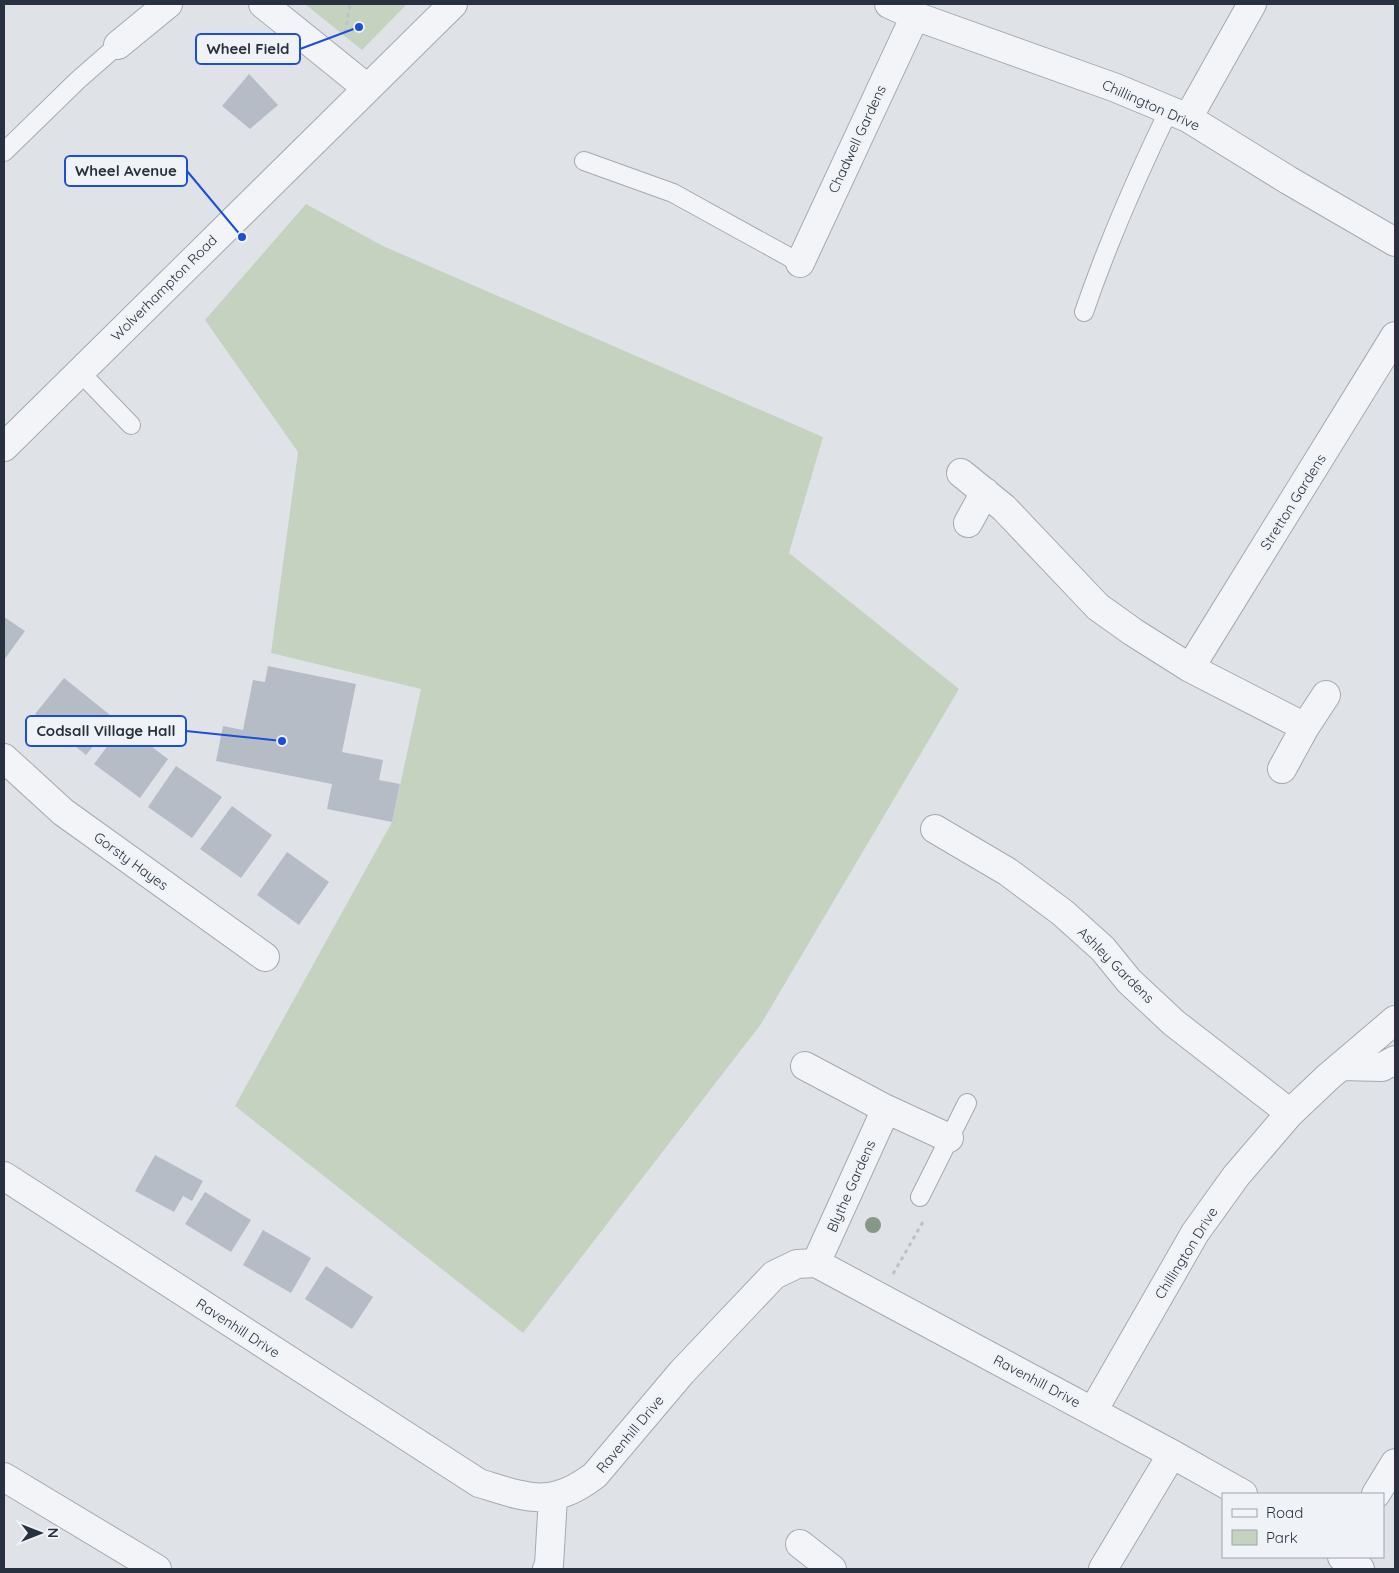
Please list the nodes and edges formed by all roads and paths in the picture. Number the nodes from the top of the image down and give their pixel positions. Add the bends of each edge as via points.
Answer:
1 (168, 4) edge
2 (263, 4) edge
3 (454, 4) edge
4 (889, 4) edge
5 (1252, 4) edge
6 (918, 10) edge
7 (118, 45) joint
8 (366, 88) junction
9 (1178, 114) junction
10 (4, 152) edge
11 (584, 160) dead end
12 (1395, 242) edge
13 (800, 263) joint
14 (1084, 312) dead end
15 (1395, 336) edge
16 (80, 372) junction
17 (131, 425) dead end
18 (4, 447) edge
19 (961, 473) dead end
20 (985, 492) junction
21 (968, 523) dead end
22 (1190, 668) junction
23 (1326, 695) dead end
24 (1305, 727) junction
25 (4, 758) edge
26 (1282, 769) dead end
27 (935, 829) dead end
28 (265, 957) dead end
29 (1395, 1020) edge
30 (1395, 1060) edge
31 (805, 1066) dead end
32 (1341, 1066) junction
33 (967, 1102) dead end
34 (886, 1109) junction
35 (1290, 1113) junction
36 (949, 1138) junction
37 (4, 1176) edge
38 (920, 1197) dead end
39 (925, 1218) dead end
40 (816, 1263) junction
41 (893, 1275) dead end
42 (1093, 1411) junction
43 (1172, 1454) junction
44 (1395, 1463) edge
45 (4, 1477) edge
46 (1240, 1493) edge
47 (1377, 1493) edge
48 (553, 1497) junction
49 (800, 1544) dead end
50 (1344, 1558) edge
51 (822, 1566) edge
52 (157, 1569) edge
53 (547, 1569) edge
54 (1103, 1569) edge
55 (1360, 1569) edge

1 - 7 street
2 - 8 street
3 - 8 street, Wolverhampton Road
4 - 6 street, Chillington Drive
5 - 9 street
6 - 9 street, Chillington Drive
6 - 13 street, Chadwell Gardens
7 - 10 lane
8 - 16 street, Wolverhampton Road
9 - 12 street, Chillington Drive
9 - 14 lane via 1137,175
11 - 13 lane via 673,193
15 - 22 street, Stretton Gardens
16 - 17 lane
16 - 18 street, Wolverhampton Road
19 - 20 street
20 - 21 street
20 - 22 street via 1098,607
22 - 24 street
23 - 24 street
24 - 26 street
25 - 28 street, Gorsty Hayes via 63,812
27 - 35 street, Ashley Gardens via 1008,872 1063,913 1103,949 1130,981 1174,1023
29 - 32 street, Chillington Drive
30 - 32 street via 1382,1067
31 - 34 street
32 - 35 street, Chillington Drive
33 - 36 lane
34 - 36 street
34 - 40 street, Blythe Gardens
35 - 42 street, Chillington Drive via 1236,1176 1195,1233
36 - 38 lane
37 - 48 street, Ravenhill Drive via 478,1483 522,1496
39 - 41 path
40 - 42 street, Ravenhill Drive
40 - 48 street, Ravenhill Drive via 797,1264 774,1274 682,1372 596,1475 578,1488
42 - 43 street, Ravenhill Drive
43 - 46 street, Ravenhill Drive
43 - 54 street
44 - 47 street
45 - 52 street
48 - 53 street
49 - 51 street
50 - 55 street

